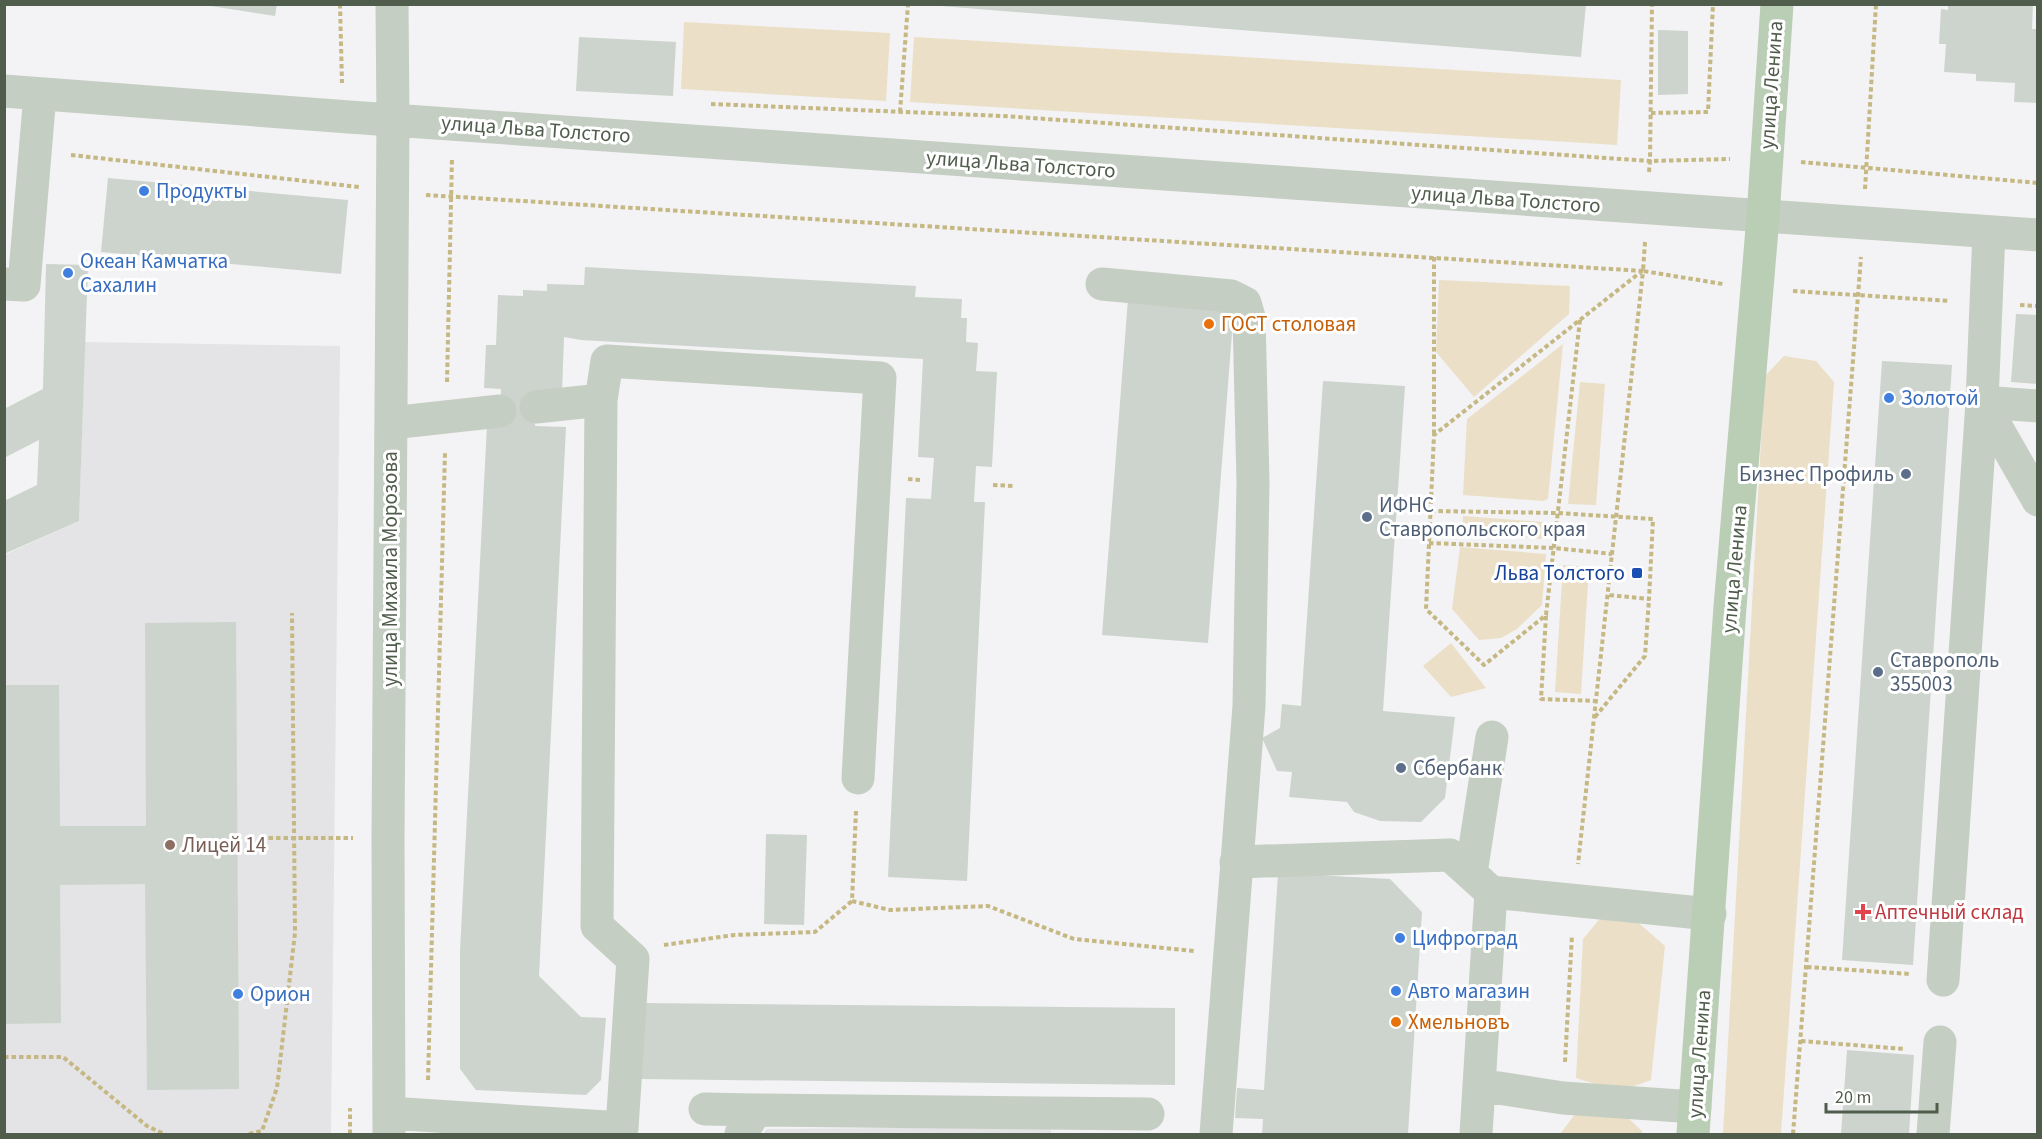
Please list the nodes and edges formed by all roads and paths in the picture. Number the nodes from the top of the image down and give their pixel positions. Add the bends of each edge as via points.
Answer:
1 (392, 4) edge
2 (908, 4) edge
3 (1652, 4) edge
4 (1713, 4) edge
5 (1777, 4) edge
6 (1876, 4) edge
7 (4, 91) edge
8 (40, 94) junction
9 (710, 104) dead end
10 (900, 112) junction
11 (1651, 113) junction
12 (393, 120) junction
13 (452, 123) junction
14 (35, 152) junction
15 (1867, 168) junction
16 (2037, 183) edge
17 (393, 192) junction
18 (452, 197) junction
19 (1762, 217) junction
20 (1863, 224) junction
21 (1989, 232) junction
22 (2037, 235) edge
23 (1434, 257) junction
24 (1643, 271) junction
25 (4, 284) edge
26 (1101, 285) dead end
27 (1580, 320) junction
28 (601, 400) junction
29 (1982, 402) junction
30 (2037, 406) edge
31 (536, 407) dead end
32 (500, 411) dead end
33 (446, 417) junction
34 (391, 423) junction
35 (1434, 435) junction
36 (993, 485) dead end
37 (1015, 486) dead end
38 (2037, 500) edge
39 (1431, 511) junction
40 (1558, 513) junction
41 (1616, 518) junction
42 (1429, 543) junction
43 (1554, 548) junction
44 (1612, 554) junction
45 (1608, 595) junction
46 (1649, 599) junction
47 (292, 613) dead end
48 (1546, 615) junction
49 (1596, 701) junction
50 (1594, 718) junction
51 (1492, 737) dead end
52 (858, 778) joint
53 (435, 836) junction
54 (261, 838) dead end
55 (294, 838) junction
56 (388, 838) junction
57 (1236, 862) junction
58 (1481, 883) junction
59 (852, 901) junction
60 (1575, 901) junction
61 (1710, 914) junction
62 (1230, 954) junction
63 (633, 959) junction
64 (1806, 967) junction
65 (1943, 978) joint
66 (1801, 1041) junction
67 (1939, 1046) joint
68 (4, 1057) edge
69 (1479, 1085) junction
70 (1563, 1098) junction
71 (705, 1109) dead end
72 (1148, 1114) dead end
73 (447, 1117) junction
74 (1694, 1121) edge
75 (748, 1122) edge
76 (389, 1124) edge
77 (623, 1131) edge
78 (164, 1134) edge
79 (249, 1134) edge
80 (1216, 1134) edge
81 (1476, 1134) edge
82 (1793, 1134) edge
83 (1933, 1134) edge

1 - 12 street, улица Михаила Морозова
2 - 10 path
3 - 11 path
4 - 11 path via 1708,112
5 - 19 main road, улица Ленина
6 - 15 path
7 - 8 street, улица Льва Толстого
8 - 12 street, улица Льва Толстого
8 - 14 street
9 - 10 path
10 - 11 path via 1650,161
12 - 13 street, улица Льва Толстого
12 - 17 street, улица Михаила Морозова
13 - 18 path
13 - 19 street, улица Льва Толстого
14 - 17 path
14 - 25 street via 24,285
15 - 16 path
15 - 20 path
17 - 18 path
17 - 34 street, улица Михаила Морозова
18 - 23 path
18 - 33 path
19 - 20 street, улица Льва Толстого
19 - 61 main road, улица Ленина
20 - 21 street, улица Льва Толстого
20 - 64 path
21 - 22 street, улица Льва Толстого
21 - 29 street
23 - 24 path
23 - 35 path
24 - 27 path
24 - 41 path
26 - 57 street via 1231,296 1245,303 1249,317 1253,483 1249,706
27 - 35 path
27 - 40 path
28 - 31 street
28 - 52 street via 607,361 880,378
28 - 63 street via 597,926
29 - 30 street
29 - 38 street
29 - 65 street
32 - 33 street
33 - 34 street
33 - 53 path
34 - 56 street, улица Михаила Морозова
35 - 39 path
36 - 37 path
39 - 40 path
39 - 42 path
40 - 41 path
40 - 43 path
41 - 44 path
41 - 46 path via 1653,519
42 - 43 path
42 - 48 path via 1426,609 1484,665
43 - 44 path
43 - 48 path
44 - 45 path
45 - 46 path
45 - 49 path
46 - 50 path via 1645,656
47 - 55 path
48 - 49 path via 1541,699
49 - 50 path
50 - 60 path
51 - 58 street
52 - 59 path
53 - 56 path
53 - 73 path via 428,1093
54 - 55 path
55 - 56 path
55 - 79 path via 295,933 277,1088 262,1131
56 - 76 street, улица Михаила Морозова
57 - 58 street via 1450,855
57 - 62 street
58 - 60 street
58 - 69 street
59 - 62 path via 890,910 988,906 1074,939
59 - 63 path via 815,932 734,935 664,945
60 - 61 street
60 - 70 path
61 - 74 main road, улица Ленина
62 - 80 street
63 - 77 street
64 - 65 path
64 - 66 path
66 - 67 path
66 - 82 path
67 - 83 street
68 - 78 path via 63,1058 147,1126
69 - 70 street
69 - 81 street
70 - 74 street
71 - 75 street
72 - 75 street
73 - 76 street
73 - 77 street

